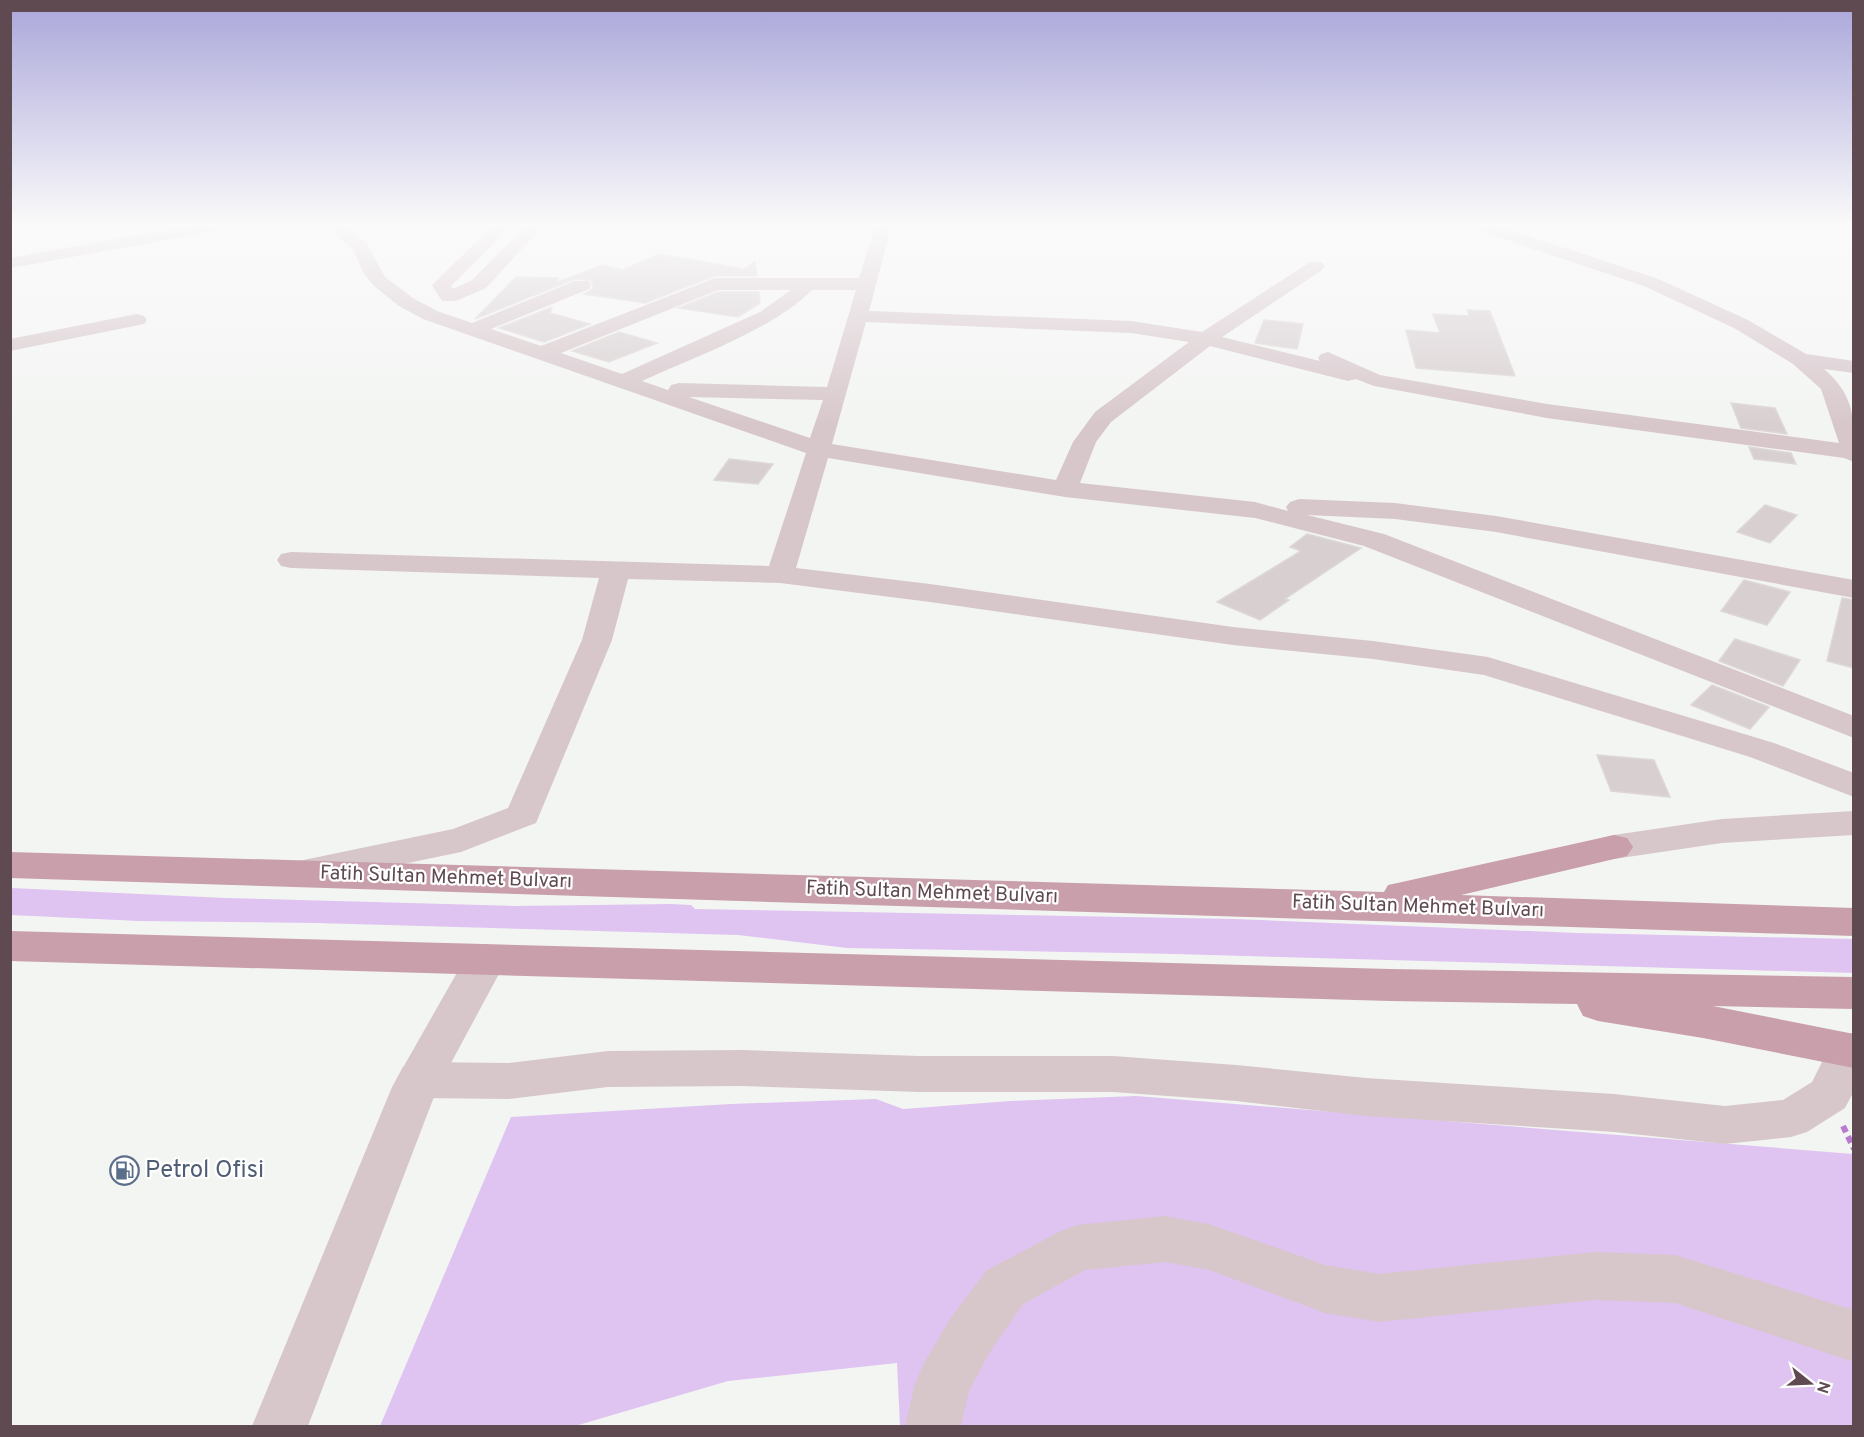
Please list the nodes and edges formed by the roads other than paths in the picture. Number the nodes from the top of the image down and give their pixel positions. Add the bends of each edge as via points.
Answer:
1 (392, 291) edge
2 (445, 291) edge
3 (463, 291) edge
4 (567, 291) edge
5 (694, 291) edge
6 (799, 291) edge
7 (865, 291) edge
8 (1278, 291) edge
9 (1670, 291) edge
10 (858, 316) junction
11 (137, 320) dead end
12 (474, 329) junction
13 (1206, 339) junction
14 (10, 345) edge
15 (543, 353) junction
16 (1328, 358) dead end
17 (1800, 360) junction
18 (1854, 368) edge
19 (1374, 380) junction
20 (636, 385) junction
21 (836, 394) junction
22 (818, 448) junction
23 (1853, 453) edge
24 (1065, 489) junction
25 (1255, 510) junction
26 (291, 560) dead end
27 (616, 569) junction
28 (780, 575) junction
29 (1854, 590) edge
30 (1854, 728) edge
31 (1854, 786) edge
32 (1854, 824) edge
33 (1614, 847) joint
34 (10, 865) edge
35 (294, 874) junction
36 (1354, 905) junction
37 (1854, 922) edge
38 (10, 946) edge
39 (486, 958) junction
40 (1469, 986) junction
41 (1854, 993) edge
42 (1852, 1050) edge
43 (419, 1080) junction
44 (1854, 1336) edge
45 (280, 1426) edge
46 (933, 1426) edge

1 - 12 street via 430,315
2 - 3 main road via 449,297
4 - 12 street
5 - 15 street
6 - 20 street via 767,316
7 - 10 street
8 - 13 street
9 - 17 street via 1741,324
10 - 13 street via 1105,324
10 - 21 street
11 - 14 street
12 - 15 street
13 - 19 street
13 - 24 street via 1103,417 1076,455
15 - 20 street
16 - 19 street
17 - 18 street
17 - 23 street via 1831,386
19 - 23 street via 1547,411
20 - 21 street
20 - 22 street
21 - 22 street
22 - 24 street
22 - 28 street
24 - 25 street
25 - 29 street via 1294,507 1395,511 1484,522
25 - 30 street via 1374,540
26 - 27 street
27 - 28 street
27 - 35 street via 597,640 523,815 460,840
28 - 31 street via 1488,666 1762,750
32 - 33 street via 1722,831
33 - 36 highway
34 - 35 highway, Fatih Sultan Mehmet Bulvarı
35 - 36 highway, Fatih Sultan Mehmet Bulvarı
36 - 37 highway, Fatih Sultan Mehmet Bulvarı
38 - 39 highway
39 - 40 highway
39 - 43 street
40 - 41 highway
40 - 42 highway via 1703,1021
42 - 43 street via 1829,1095 1791,1118 1725,1125 1113,1074 608,1069 509,1081
43 - 45 street
44 - 46 street via 1675,1279 1595,1276 1379,1298 1325,1289 1209,1246 1165,1239 1077,1248 1005,1287 969,1337 943,1384

